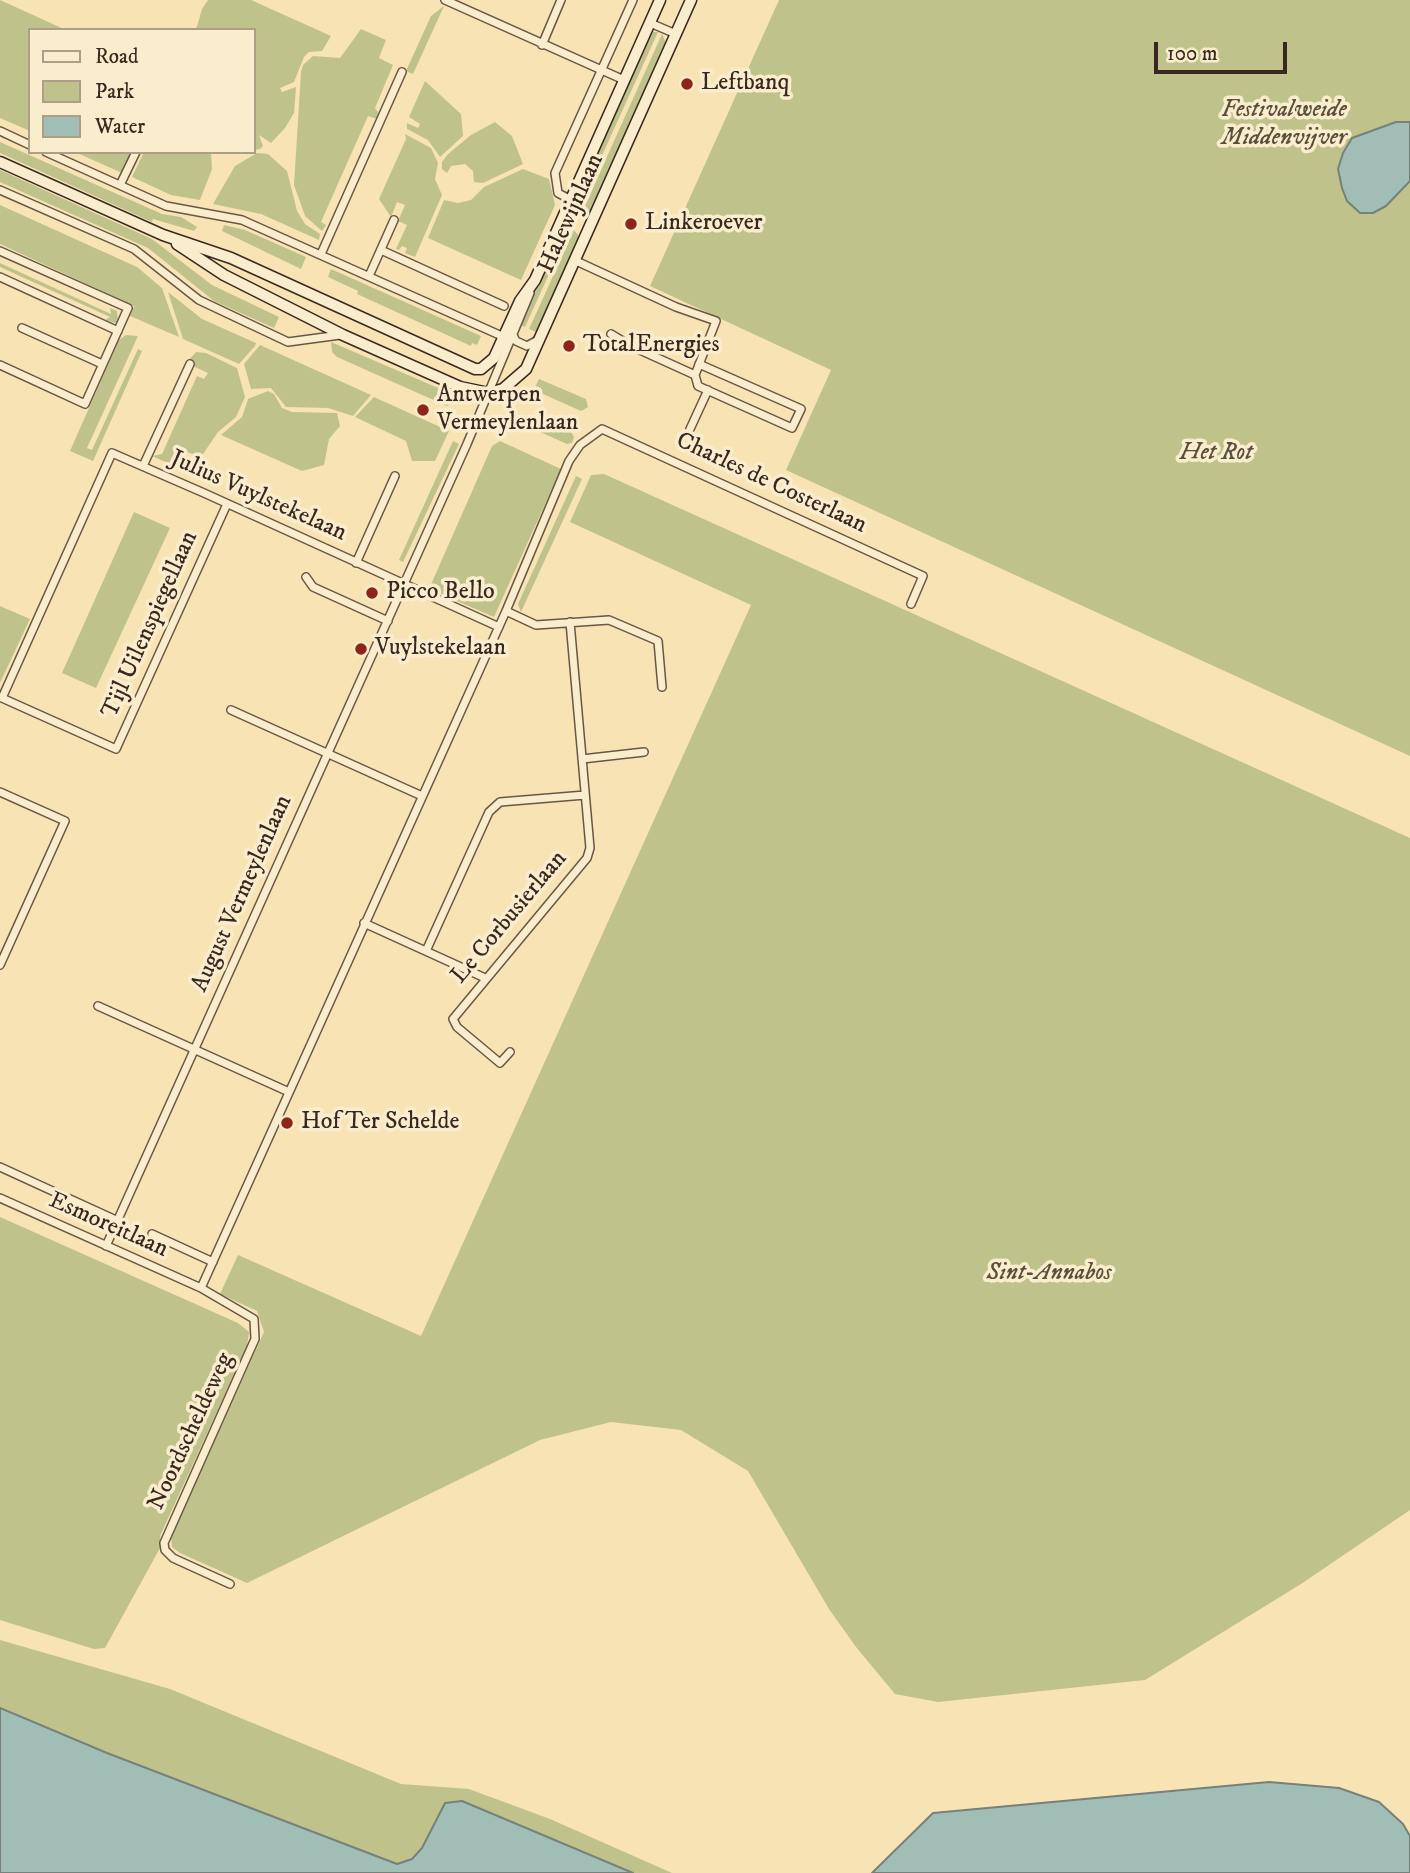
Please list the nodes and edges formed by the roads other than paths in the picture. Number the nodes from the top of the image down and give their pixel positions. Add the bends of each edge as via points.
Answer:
1 (445, 0) edge
2 (561, 0) edge
3 (633, 0) edge
4 (660, 0) edge
5 (691, 0) edge
6 (650, 23) junction
7 (676, 34) junction
8 (542, 44) junction
9 (601, 71) junction
10 (402, 72) dead end
11 (624, 80) junction
12 (0, 131) edge
13 (28, 144) edge
14 (50, 154) edge
15 (135, 154) edge
16 (0, 162) edge
17 (120, 186) junction
18 (0, 190) edge
19 (571, 200) junction
20 (394, 220) dead end
21 (163, 235) junction
22 (381, 250) junction
23 (0, 251) edge
24 (321, 254) junction
25 (574, 260) junction
26 (369, 276) junction
27 (0, 277) edge
28 (504, 306) dead end
29 (22, 328) dead end
30 (118, 331) junction
31 (611, 334) dead end
32 (343, 335) junction
33 (508, 336) junction
34 (539, 340) junction
35 (190, 364) dead end
36 (699, 364) junction
37 (0, 365) edge
38 (102, 365) junction
39 (475, 369) junction
40 (695, 375) junction
41 (491, 390) junction
42 (708, 390) junction
43 (690, 429) dead end
44 (112, 453) joint
45 (143, 467) junction
46 (395, 477) dead end
47 (227, 504) junction
48 (356, 563) junction
49 (306, 577) dead end
50 (404, 584) junction
51 (911, 604) dead end
52 (506, 611) junction
53 (388, 621) junction
54 (570, 622) junction
55 (499, 626) junction
56 (662, 687) dead end
57 (231, 710) dead end
58 (644, 752) dead end
59 (328, 754) junction
60 (582, 759) junction
61 (0, 792) edge
62 (585, 795) junction
63 (422, 796) junction
64 (364, 923) junction
65 (426, 951) junction
66 (0, 965) edge
67 (485, 978) junction
68 (98, 1006) dead end
69 (194, 1050) junction
70 (510, 1052) dead end
71 (289, 1092) junction
72 (0, 1167) edge
73 (0, 1198) edge
74 (118, 1221) junction
75 (152, 1234) dead end
76 (106, 1246) junction
77 (213, 1262) junction
78 (201, 1288) junction
79 (230, 1584) dead end

1 - 8 street
2 - 8 street
3 - 9 street, Halewijnlaan
4 - 6 main road, Halewijnlaan
5 - 7 main road, Halewijnlaan
6 - 7 street
6 - 11 main road, Halewijnlaan
7 - 25 main road, Halewijnlaan
8 - 9 street
9 - 11 street
9 - 19 street, Halewijnlaan via 555,173 558,193
10 - 24 street
11 - 19 main road, Halewijnlaan
12 - 13 street
14 - 17 street
15 - 17 street
16 - 21 main road
17 - 24 street via 166,206 242,220
18 - 32 street via 134,249 199,300 288,342
19 - 33 main road, Halewijnlaan via 535,281 520,301
20 - 22 street
21 - 32 main road via 224,275
21 - 39 main road via 231,258
22 - 26 street
22 - 28 street
23 - 30 street via 128,308
24 - 26 street
25 - 34 main road, Halewijnlaan
25 - 36 street via 716,321
26 - 33 street
27 - 30 street
29 - 38 street
30 - 38 street
31 - 40 street
32 - 41 main road via 460,387
33 - 34 street via 527,345
33 - 39 main road via 488,366
33 - 41 street
34 - 41 main road, Halewijnlaan via 521,375 509,386
35 - 45 street, Julius Vuylstekelaan
36 - 40 street
36 - 42 street via 801,409 792,428
37 - 38 street via 85,404
39 - 41 street via 486,374
40 - 42 street via 698,386
41 - 50 street, August Vermeylenlaan
42 - 43 street
44 - 45 street, Julius Vuylstekelaan
44 - 47 street, Tijl Uilenspiegellaan via 2,698 108,746 116,749
45 - 47 street, Julius Vuylstekelaan
46 - 48 street, Julius Vuylstekelaan
47 - 48 street, Julius Vuylstekelaan
48 - 50 street, Julius Vuylstekelaan
49 - 53 street via 313,587
50 - 53 street, August Vermeylenlaan
50 - 55 street, Julius Vuylstekelaan
51 - 52 street, Charles de Costerlaan via 923,576 602,429 580,445 569,461
52 - 54 street via 536,625
52 - 55 street
53 - 59 street, August Vermeylenlaan
54 - 56 street via 609,620 658,641
54 - 60 street, Le Corbusierlaan
55 - 63 street
57 - 59 street
58 - 60 street
59 - 63 street
59 - 69 street, August Vermeylenlaan
60 - 62 street, Le Corbusierlaan
61 - 66 street via 65,821
62 - 65 street via 500,802 489,812
62 - 67 street, Le Corbusierlaan via 587,858
63 - 64 street
64 - 65 street
64 - 71 street
65 - 67 street
67 - 70 street, Le Corbusierlaan via 455,1014 454,1024 500,1063
68 - 69 street
69 - 71 street
69 - 74 street, August Vermeylenlaan
71 - 77 street
72 - 74 street, Esmoreitlaan
73 - 76 street, Esmoreitlaan
74 - 76 street, August Vermeylenlaan
75 - 77 street, Esmoreitlaan
76 - 78 street, Esmoreitlaan
77 - 78 street
78 - 79 street, Noordscheldeweg via 249,1314 257,1333 163,1543 173,1558

